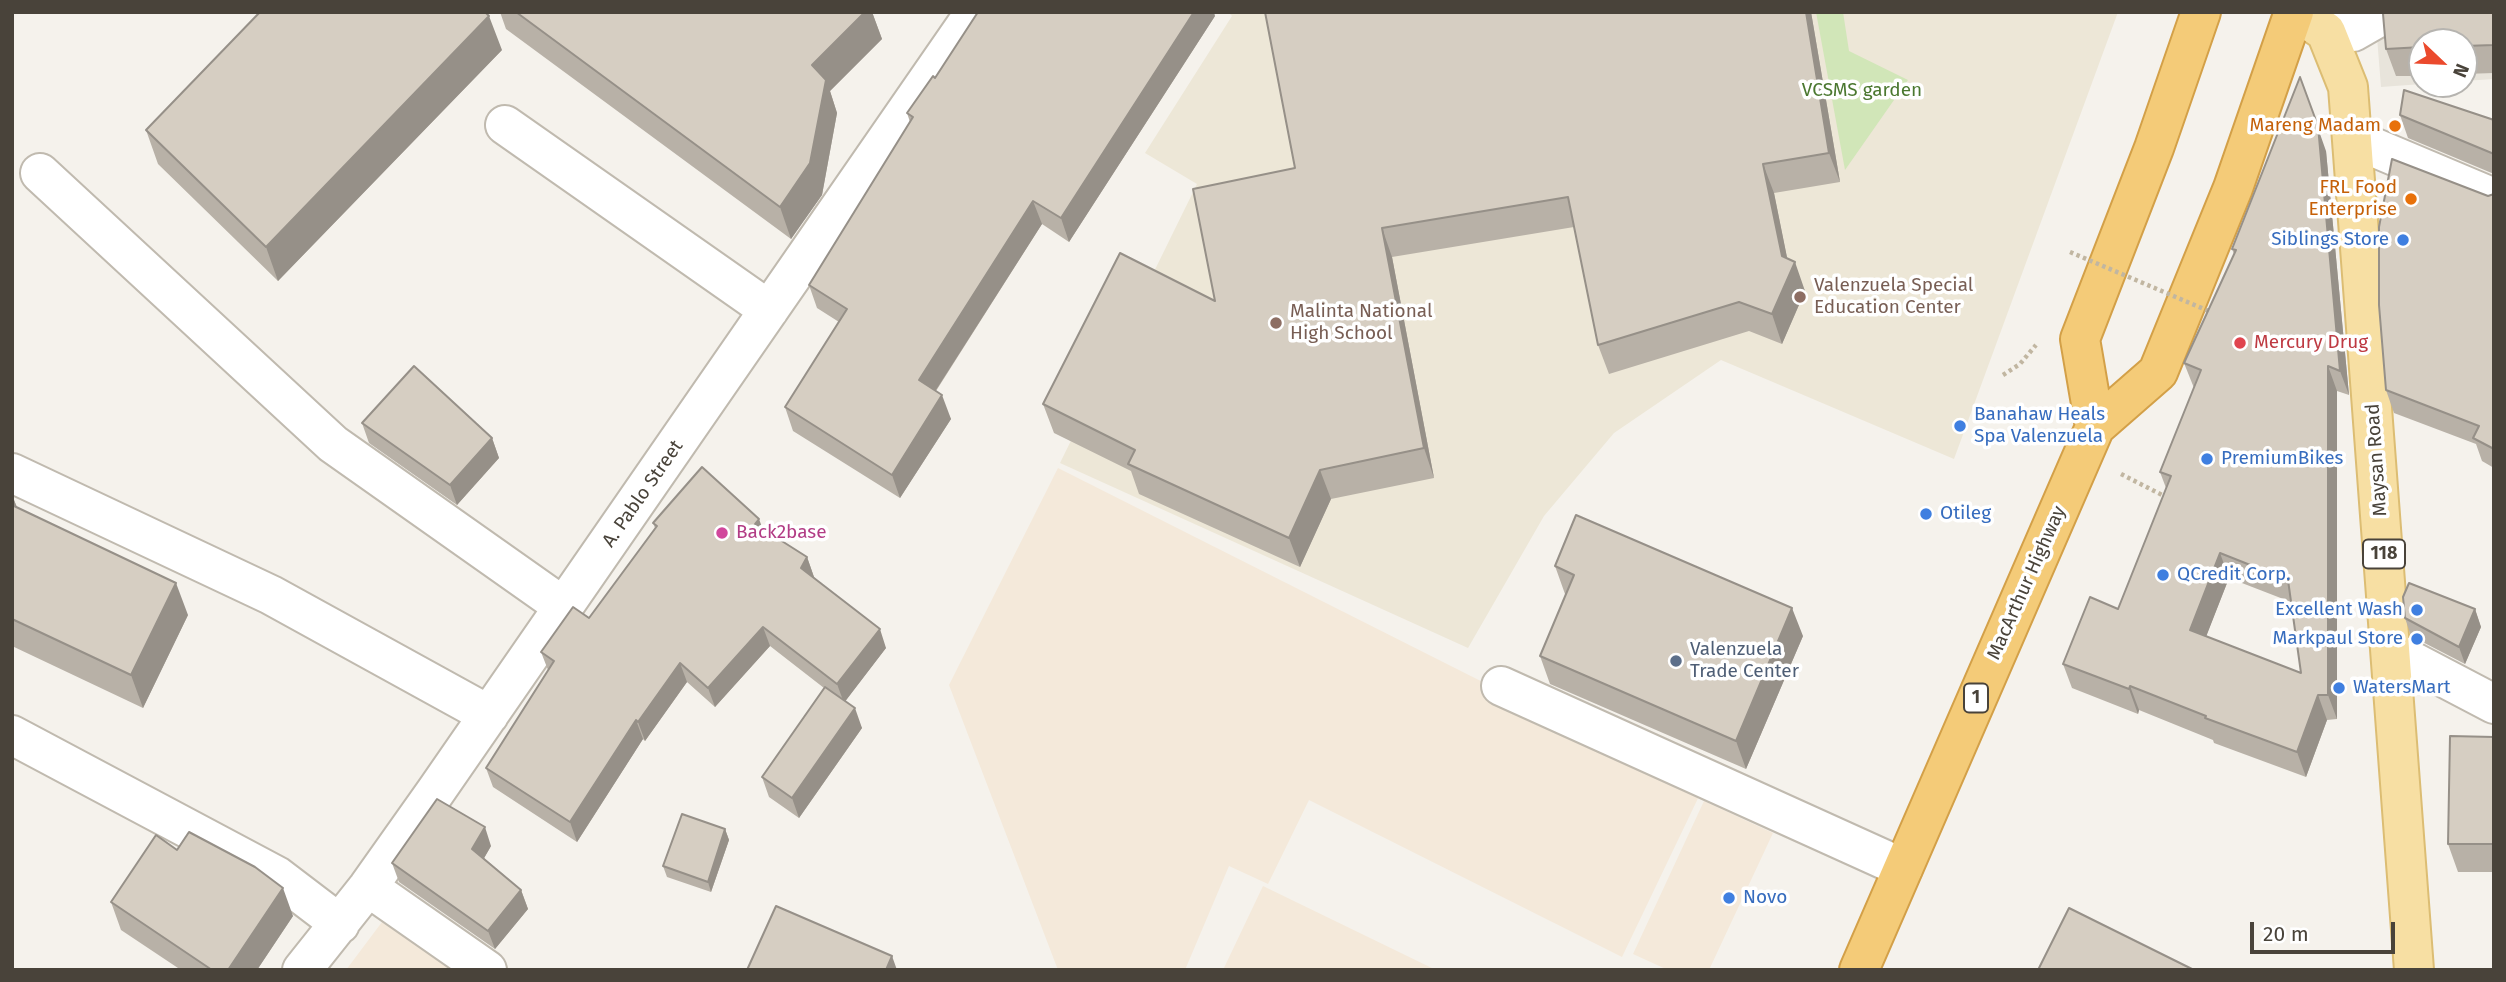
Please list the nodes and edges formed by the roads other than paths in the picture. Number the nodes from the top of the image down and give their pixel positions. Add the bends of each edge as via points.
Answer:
1 (975, 12) edge
2 (2201, 12) edge
3 (2388, 12) edge
4 (2306, 19) edge
5 (505, 125) dead end
6 (2354, 139) junction
7 (40, 173) dead end
8 (2494, 198) edge
9 (769, 310) junction
10 (2089, 440) junction
11 (12, 473) edge
12 (564, 607) junction
13 (2391, 650) junction
14 (1501, 686) dead end
15 (2494, 704) edge
16 (489, 715) junction
17 (12, 735) edge
18 (1903, 868) junction
19 (368, 887) junction
20 (340, 924) junction
21 (302, 970) edge
22 (487, 970) edge
23 (1859, 970) edge
24 (2414, 970) edge

1 - 9 street, A. Pablo Street
2 - 10 highway via 2080,339
3 - 4 street via 2353,32
4 - 6 main road, Maysan Road / 118 via 2348,87
4 - 10 highway, MacArthur Highway / 1 via 2158,372
5 - 9 street
6 - 8 street
6 - 13 main road, Maysan Road / 118
7 - 12 street via 333,444
9 - 12 street, A. Pablo Street
10 - 18 highway, MacArthur Highway / 1
11 - 16 street via 271,596
12 - 16 street, A. Pablo Street
13 - 15 street
13 - 24 main road, Maysan Road / 118
14 - 18 street
16 - 19 street, A. Pablo Street
17 - 20 street via 277,876
18 - 23 highway, MacArthur Highway / 1
19 - 20 street, A. Pablo Street
19 - 22 street
20 - 21 street, A. Pablo Street

